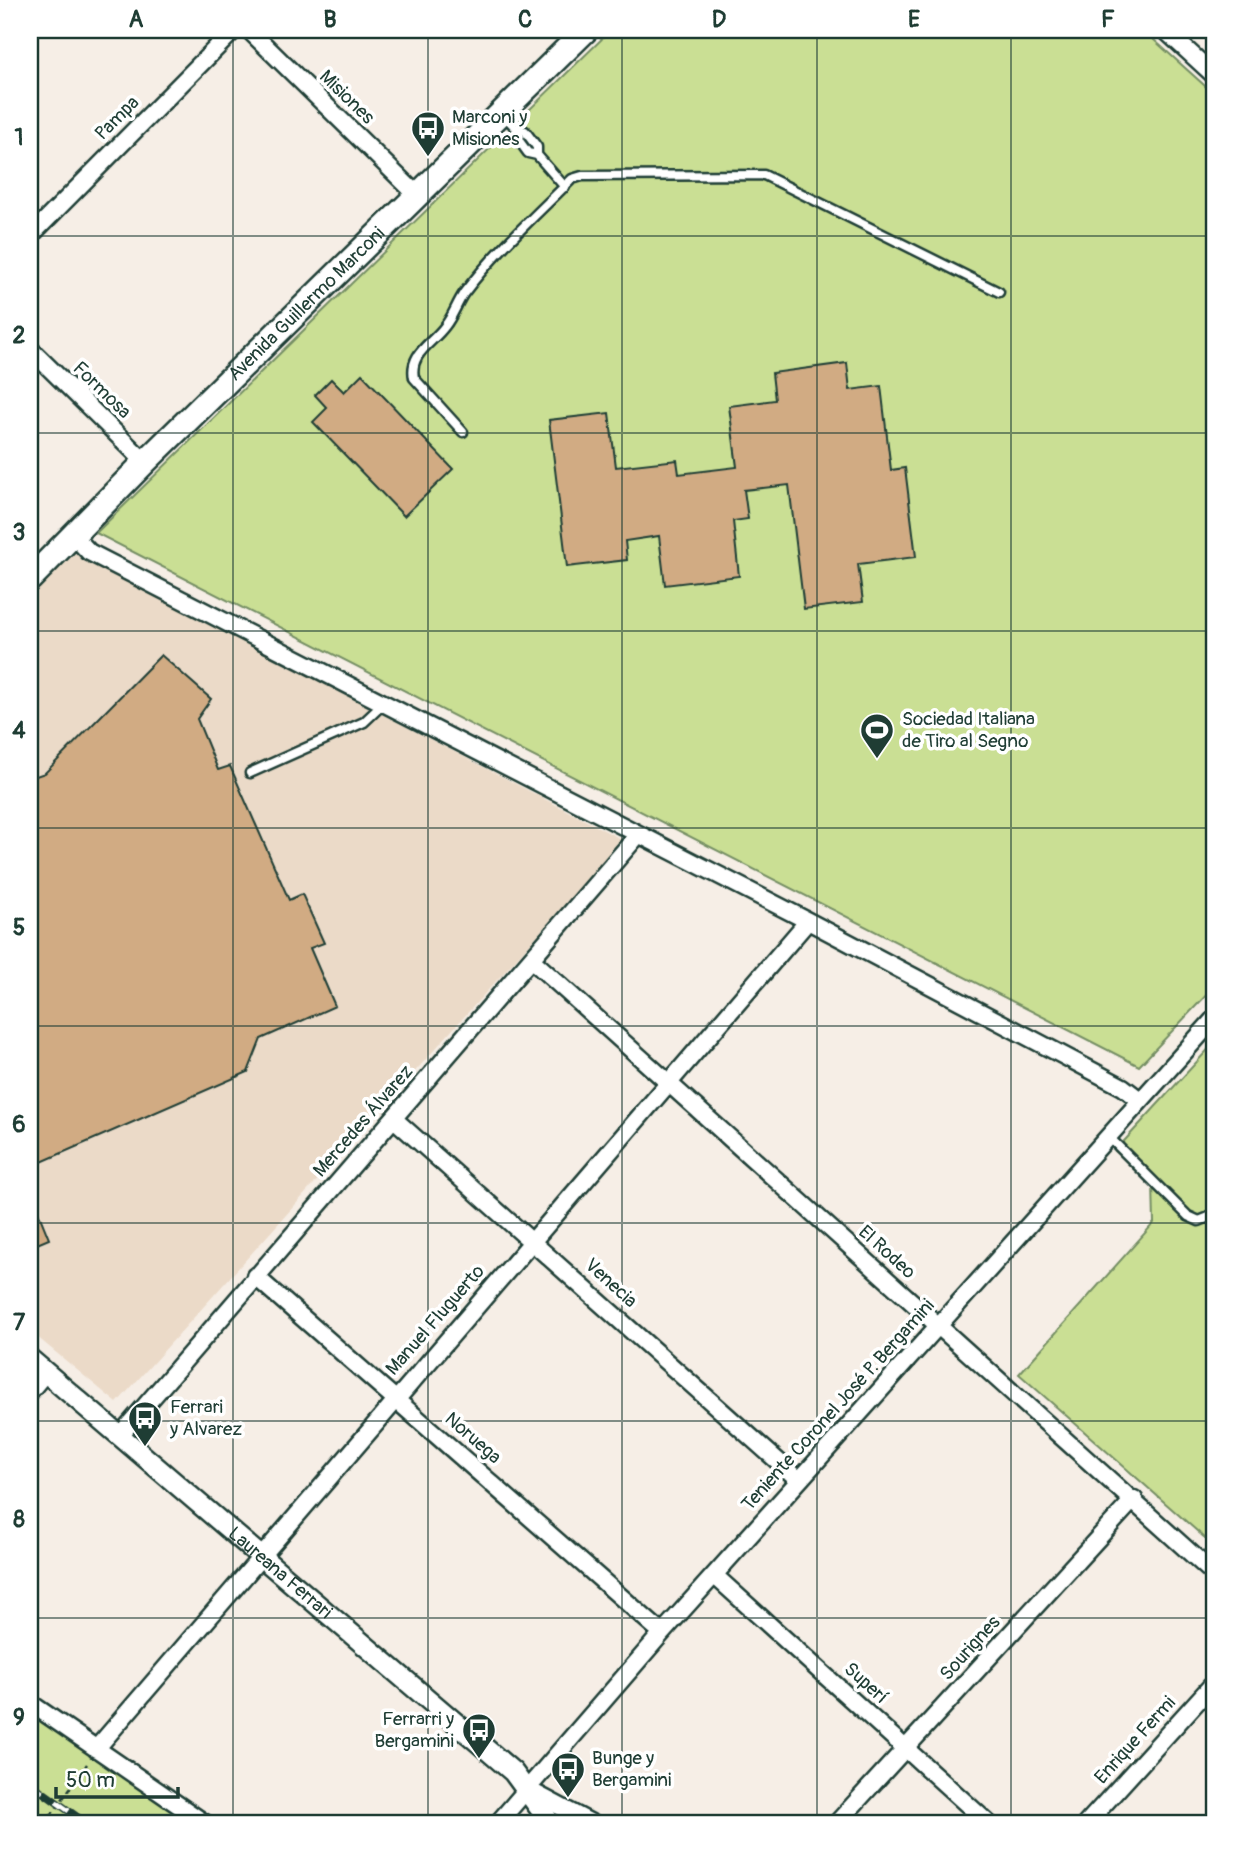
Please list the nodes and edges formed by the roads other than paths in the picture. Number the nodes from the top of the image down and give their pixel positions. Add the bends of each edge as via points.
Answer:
1 (234, 30) edge
2 (248, 30) edge
3 (586, 30) edge
4 (1165, 30) edge
5 (1214, 75) edge
6 (510, 122) junction
7 (565, 187) junction
8 (416, 194) junction
9 (30, 236) edge
10 (999, 292) dead end
11 (30, 349) edge
12 (463, 432) dead end
13 (145, 462) junction
14 (73, 535) junction
15 (30, 579) edge
16 (382, 705) junction
17 (250, 774) dead end
18 (638, 835) junction
19 (807, 921) junction
20 (531, 960) junction
21 (1214, 1019) edge
22 (669, 1083) junction
23 (1140, 1100) junction
24 (394, 1119) junction
25 (1108, 1136) junction
26 (1214, 1215) edge
27 (532, 1241) junction
28 (256, 1276) junction
29 (937, 1325) junction
30 (30, 1359) edge
31 (46, 1372) junction
32 (30, 1391) edge
33 (396, 1398) junction
34 (120, 1434) junction
35 (799, 1480) junction
36 (1134, 1499) junction
37 (260, 1555) junction
38 (1214, 1574) edge
39 (714, 1575) junction
40 (662, 1633) junction
41 (1214, 1683) edge
42 (30, 1703) edge
43 (96, 1749) junction
44 (908, 1749) junction
45 (529, 1790) junction
46 (206, 1824) edge
47 (498, 1824) edge
48 (551, 1824) edge
49 (593, 1824) edge
50 (836, 1824) edge
51 (989, 1824) edge
52 (1086, 1824) edge

1 - 9 street, Pampa
2 - 8 street, Misiones
3 - 6 main road, Avenida Guillermo Marconi
4 - 5 street
6 - 7 lane via 528,153 537,155
6 - 8 main road, Avenida Guillermo Marconi
7 - 10 lane via 582,176 764,175
7 - 12 lane via 464,293 412,367 414,378
8 - 13 main road, Avenida Guillermo Marconi
11 - 13 street, Formosa
13 - 14 main road, Avenida Guillermo Marconi
14 - 15 main road, Avenida Guillermo Marconi
14 - 16 street via 89,552
16 - 17 lane via 364,722
16 - 18 street
18 - 19 street
18 - 20 street, Mercedes Álvarez
19 - 22 street, Manuel Fluguerto
19 - 23 street
20 - 22 street, El Rodeo
20 - 24 street, Mercedes Álvarez
21 - 23 street, Teniente Coronel José P. Bergamini
22 - 27 street, Manuel Fluguerto
22 - 29 street, El Rodeo
23 - 25 street, Teniente Coronel José P. Bergamini
24 - 27 street, Venecia
24 - 28 street, Mercedes Álvarez
25 - 26 lane via 1188,1216 1199,1221
25 - 29 street, Teniente Coronel José P. Bergamini
27 - 33 street, Manuel Fluguerto
27 - 35 street, Venecia
28 - 33 street, Noruega
28 - 34 street, Mercedes Álvarez
29 - 35 street, Teniente Coronel José P. Bergamini
29 - 36 street, El Rodeo
30 - 31 street, Laureana Ferrari
31 - 32 street
31 - 34 street, Laureana Ferrari
33 - 37 street, Manuel Fluguerto
33 - 40 street, Noruega
34 - 37 street, Laureana Ferrari
35 - 39 street, Teniente Coronel José P. Bergamini
36 - 38 street, El Rodeo
36 - 44 street, Sourignes
37 - 43 street, Manuel Fluguerto
37 - 45 street, Laureana Ferrari
39 - 40 street, Teniente Coronel José P. Bergamini
39 - 44 street, Superí
40 - 45 street, Teniente Coronel José P. Bergamini
41 - 52 street, Enrique Fermi
42 - 43 street
43 - 46 street
44 - 50 street, Sourignes
44 - 51 street, Superí
45 - 47 street, Teniente Coronel José P. Bergamini
45 - 48 street, Laureana Ferrari
45 - 49 street

